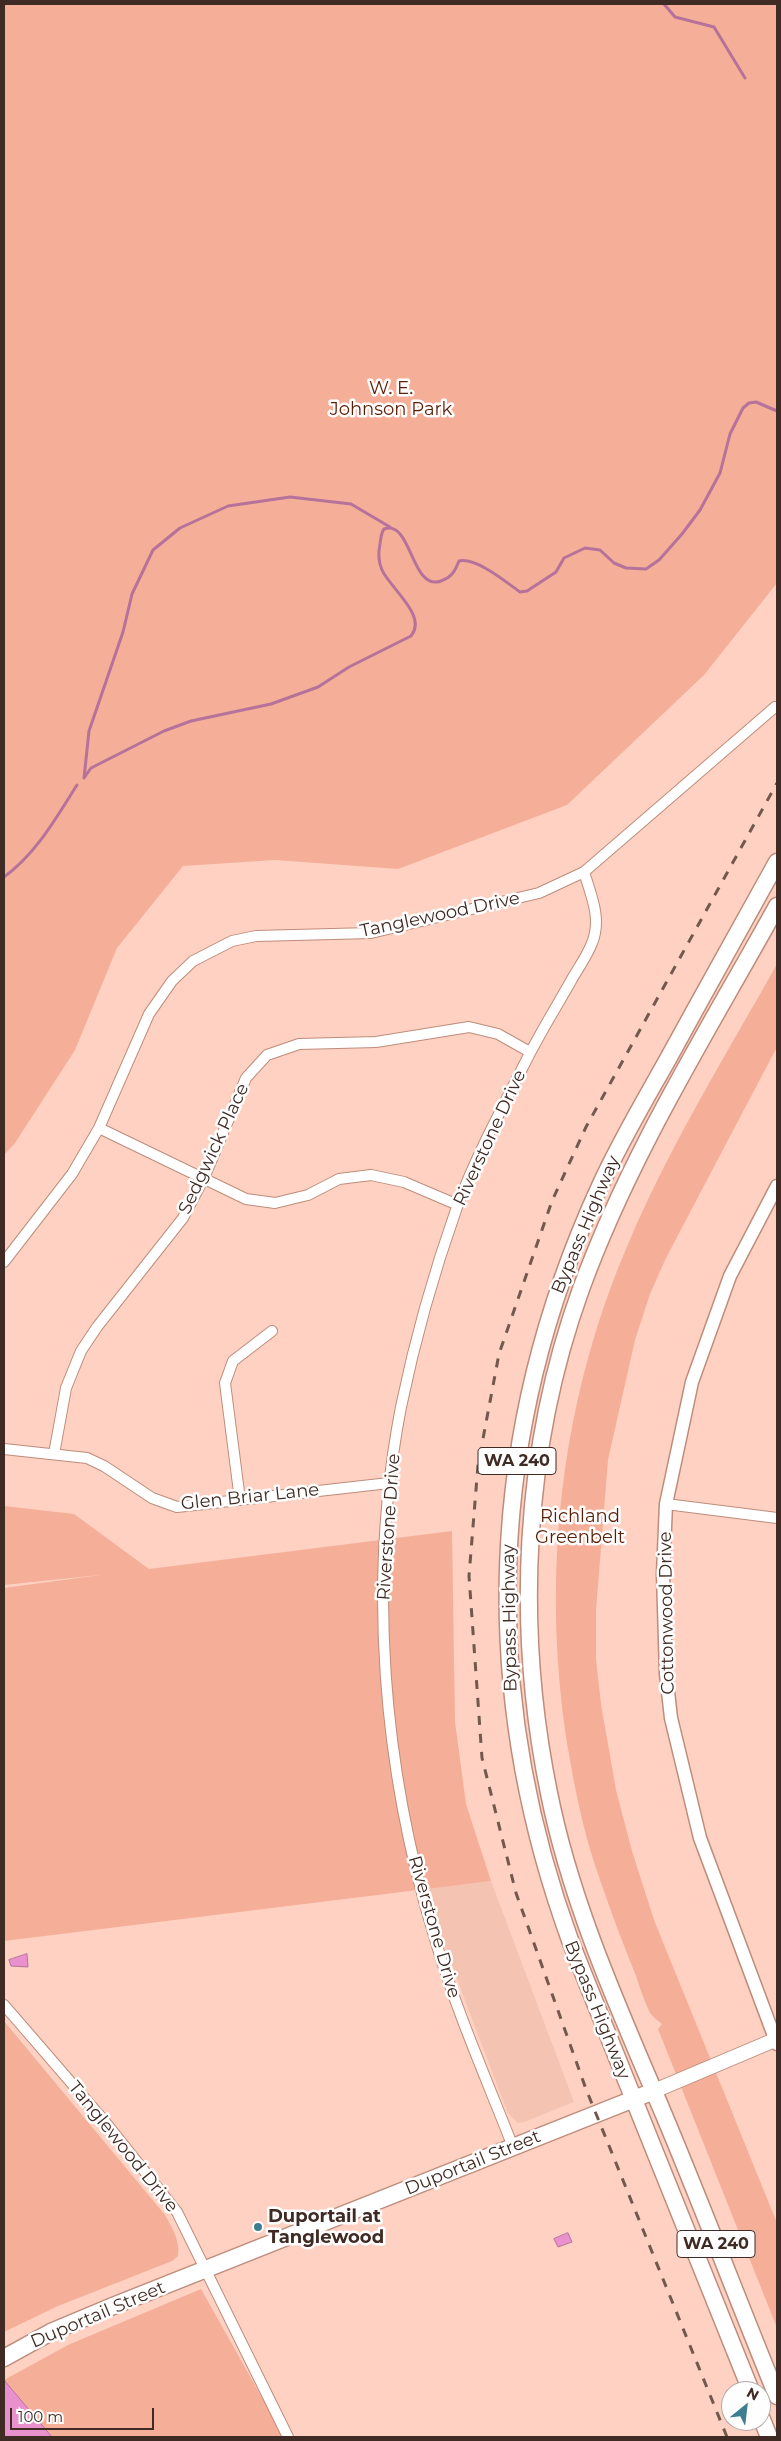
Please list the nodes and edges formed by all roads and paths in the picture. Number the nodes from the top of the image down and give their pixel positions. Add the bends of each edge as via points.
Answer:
1 (775, 707) dead end
2 (777, 862) edge
3 (584, 872) junction
4 (777, 906) edge
5 (530, 1052) junction
6 (99, 1128) junction
7 (204, 1178) junction
8 (777, 1186) edge
9 (458, 1205) junction
10 (4, 1262) edge
11 (272, 1330) dead end
12 (4, 1449) edge
13 (54, 1454) junction
14 (389, 1482) junction
15 (240, 1500) junction
16 (666, 1504) junction
17 (777, 1518) edge
18 (4, 2005) edge
19 (777, 2041) edge
20 (654, 2091) junction
21 (633, 2099) junction
22 (513, 2147) junction
23 (206, 2269) junction
24 (4, 2358) edge
25 (746, 2381) edge
26 (777, 2396) edge
27 (288, 2437) edge

1 - 3 street, Tanglewood Drive
2 - 21 main road, Bypass Highway / WA 240 via 627,1133 600,1184 575,1243 539,1350 528,1396 510,1520 506,1585 511,1689 518,1752 533,1824 549,1886
3 - 5 street, Riverstone Drive via 597,913 593,942
3 - 6 street, Tanglewood Drive via 540,893 370,933 256,936 232,941 193,962 159,997
4 - 20 main road, Bypass Highway / WA 240 via 629,1174 598,1245 579,1293 559,1363 534,1490 530,1641 533,1693 549,1795 563,1852 586,1921
5 - 7 street, Sedgwick Place via 498,1034 469,1028 376,1042 299,1044 266,1056 246,1078
5 - 9 street, Riverstone Drive
6 - 7 street
6 - 10 street, Tanglewood Drive via 72,1174
7 - 9 street via 246,1199 275,1203 308,1195 339,1179 371,1175 404,1182
7 - 13 street, Sedgwick Place via 183,1218 81,1351 66,1388
8 - 16 street, Cottonwood Drive via 730,1276 698,1364
9 - 14 street, Riverstone Drive via 424,1307 401,1407
11 - 15 street via 233,1361 225,1383
12 - 13 street, Glen Briar Lane
13 - 15 street, Glen Briar Lane via 87,1458 152,1498 177,1507
14 - 15 street, Glen Briar Lane
14 - 22 street, Riverstone Drive via 383,1596 388,1696 404,1817 444,1967
16 - 17 street
16 - 19 street, Cottonwood Drive via 663,1574 666,1674 671,1718 700,1838
18 - 23 street, Tanglewood Drive via 169,2200 181,2217
19 - 20 main road, Duportail Street
20 - 21 main road, Duportail Street
20 - 26 main road, Bypass Highway / WA 240
21 - 22 main road, Duportail Street
21 - 25 main road, Bypass Highway / WA 240
22 - 23 main road, Duportail Street
23 - 24 main road, Duportail Street via 51,2332
23 - 27 street, Tanglewood Drive

